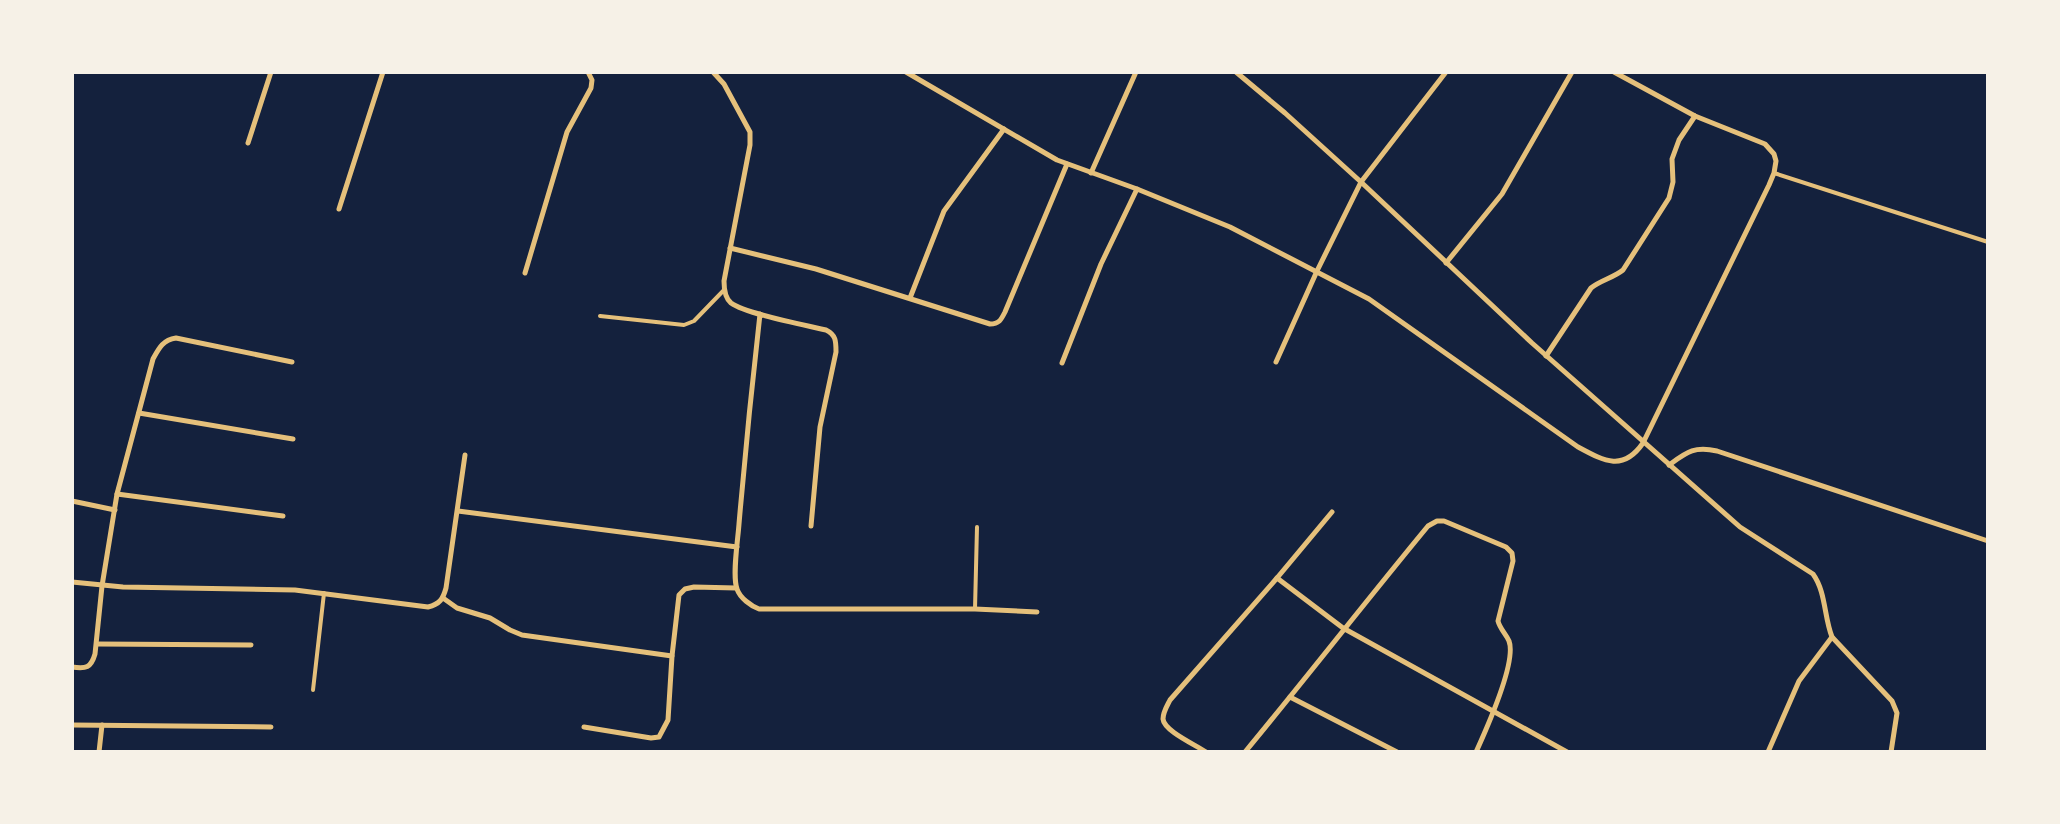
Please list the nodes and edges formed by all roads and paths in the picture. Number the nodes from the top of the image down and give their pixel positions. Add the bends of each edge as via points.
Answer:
1 (271, 72) edge
2 (383, 72) edge
3 (588, 72) edge
4 (713, 72) edge
5 (906, 72) edge
6 (1136, 72) edge
7 (1236, 72) edge
8 (1446, 72) edge
9 (1572, 72) edge
10 (1614, 72) edge
11 (719, 75) edge
12 (1695, 116) junction
13 (1004, 128) junction
14 (248, 143) dead end
15 (1067, 164) junction
16 (1091, 173) junction
17 (1774, 173) junction
18 (1361, 182) junction
19 (1137, 189) junction
20 (340, 209) dead end
21 (1988, 242) edge
22 (730, 248) junction
23 (1446, 263) junction
24 (1317, 271) junction
25 (525, 273) dead end
26 (724, 290) junction
27 (910, 298) junction
28 (760, 314) junction
29 (600, 316) dead end
30 (1546, 356) junction
31 (292, 362) dead end
32 (1276, 362) dead end
33 (1062, 363) dead end
34 (139, 413) junction
35 (293, 439) dead end
36 (1643, 443) junction
37 (465, 454) dead end
38 (1669, 465) junction
39 (117, 494) junction
40 (72, 501) edge
41 (115, 510) junction
42 (458, 511) junction
43 (1332, 512) dead end
44 (283, 516) dead end
45 (810, 526) dead end
46 (977, 527) dead end
47 (1988, 540) edge
48 (737, 547) junction
49 (1278, 578) junction
50 (72, 582) edge
51 (102, 586) junction
52 (736, 588) junction
53 (324, 594) junction
54 (443, 598) junction
55 (975, 609) junction
56 (1036, 612) dead end
57 (1344, 628) junction
58 (1832, 637) junction
59 (96, 644) junction
60 (251, 646) dead end
61 (672, 656) junction
62 (72, 667) edge
63 (313, 690) dead end
64 (1290, 697) junction
65 (1494, 711) junction
66 (72, 725) edge
67 (102, 725) junction
68 (271, 727) dead end
69 (584, 727) dead end
70 (99, 752) edge
71 (1206, 752) edge
72 (1245, 752) edge
73 (1397, 752) edge
74 (1476, 752) edge
75 (1567, 752) edge
76 (1768, 752) edge
77 (1891, 752) edge

1 - 14 street
2 - 20 street
3 - 25 street via 591,88 567,132
4 - 11 street
5 - 13 street
6 - 16 street
7 - 18 street
8 - 18 street
9 - 23 street via 1502,194
10 - 12 street
11 - 22 street via 750,132
12 - 17 street via 1765,144 1774,154
12 - 30 street via 1679,140 1672,159 1673,182 1669,198 1623,270 1591,288
13 - 15 street
13 - 27 street via 944,211
15 - 16 street
15 - 27 street via 1002,319 990,324
16 - 19 street
17 - 21 lane
17 - 36 street
18 - 23 street
18 - 24 street
19 - 24 street via 1230,227
19 - 33 street via 1101,264
22 - 26 street
22 - 27 street via 816,269
23 - 30 street
24 - 32 street
24 - 36 street via 1380,306 1578,447 1602,460 1626,459 1635,454
26 - 28 street via 732,304
26 - 29 lane via 694,321 684,325
28 - 45 street via 826,330 833,334 836,342 819,435
28 - 48 street
30 - 36 street
31 - 34 street via 176,338 167,340 153,359
34 - 35 street
34 - 39 street
36 - 38 street
37 - 42 street
38 - 47 street via 1689,451 1717,450
38 - 58 street via 1740,527 1813,574 1820,584
39 - 41 street
39 - 44 street
40 - 41 street
41 - 51 street
42 - 48 street
42 - 54 street
43 - 49 street
46 - 55 lane
48 - 52 street
49 - 57 street
49 - 71 street via 1164,710 1163,720 1167,728
50 - 51 street
51 - 53 street via 282,589
51 - 59 street
52 - 55 street via 753,607 759,609
52 - 61 street via 694,587 679,595
53 - 54 street via 428,606 436,605
53 - 63 lane
54 - 61 street via 457,608 490,618 522,635
55 - 56 street
57 - 64 street
57 - 65 street
57 - 65 street via 1428,526 1437,521 1453,523 1506,547 1512,553 1513,561 1498,621 1509,641 1510,651
58 - 76 street via 1799,680
58 - 77 street via 1892,701 1896,713
59 - 60 street
59 - 62 street via 93,663 86,668
61 - 69 street via 668,720 659,737
64 - 72 street
64 - 73 street
65 - 74 street
65 - 75 street
66 - 67 street
67 - 68 street
67 - 70 street

